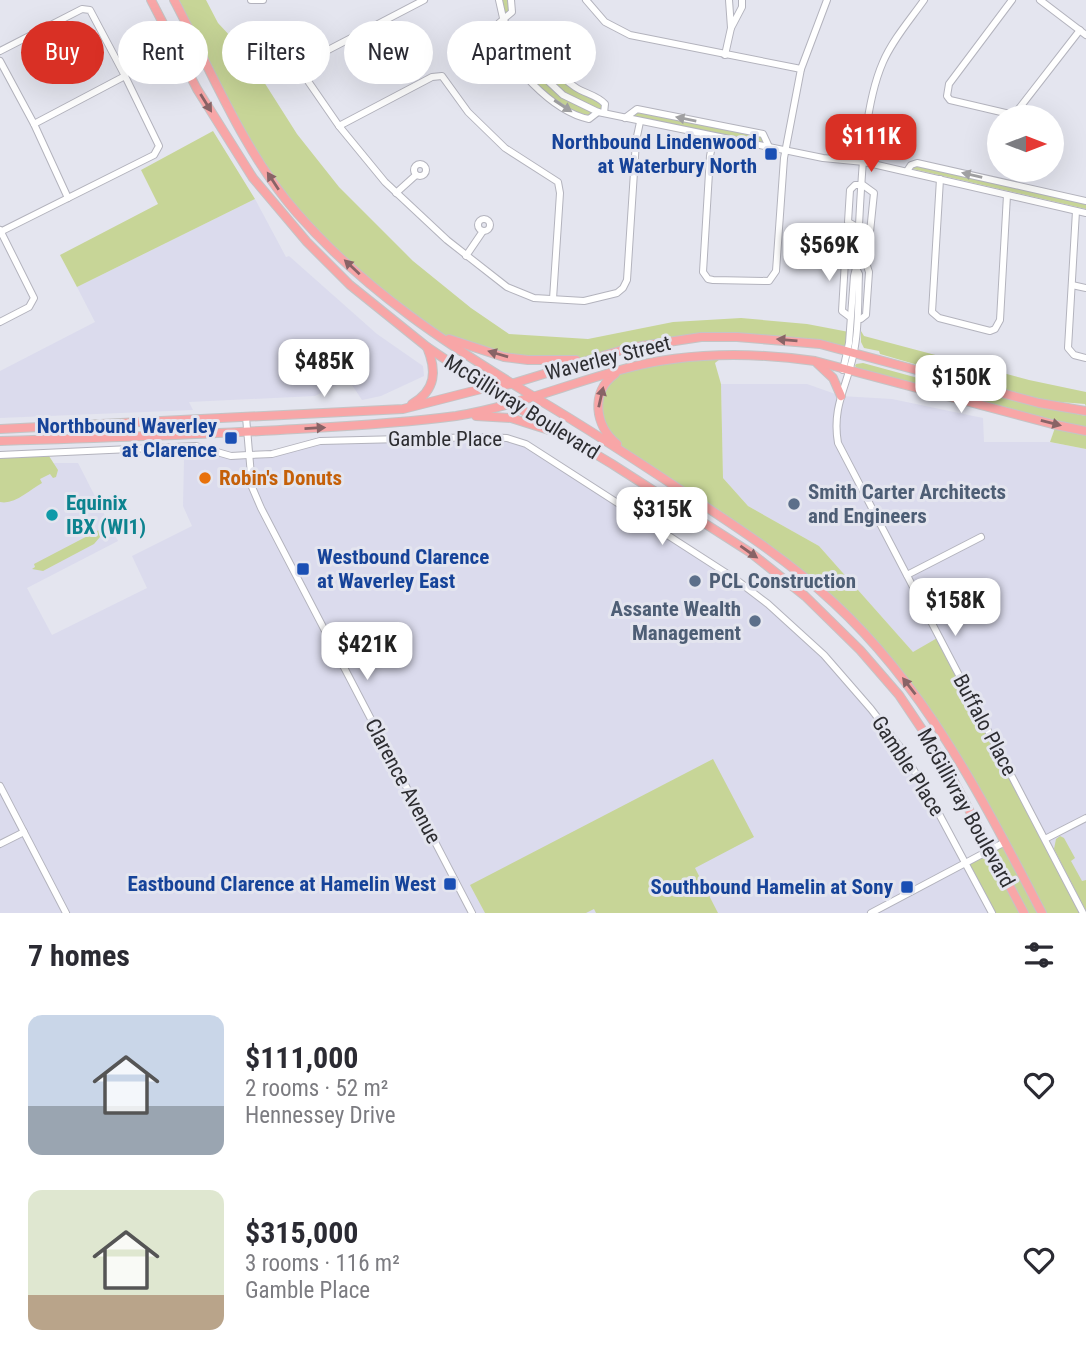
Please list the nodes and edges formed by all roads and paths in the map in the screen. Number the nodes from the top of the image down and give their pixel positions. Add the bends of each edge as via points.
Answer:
1 (151, 0) edge
2 (174, 0) edge
3 (251, 0) edge
4 (263, 0) edge
5 (424, 0) edge
6 (499, 0) edge
7 (511, 0) edge
8 (586, 0) edge
9 (729, 0) edge
10 (742, 0) edge
11 (827, 0) edge
12 (924, 0) edge
13 (1012, 0) edge
14 (1040, 0) edge
15 (503, 18) junction
16 (504, 21) edge
17 (731, 28) junction
18 (1080, 30) junction
19 (1086, 35) edge
20 (0, 51) edge
21 (725, 55) junction
22 (0, 61) edge
23 (118, 62) edge
24 (802, 69) junction
25 (118, 80) edge
26 (129, 84) edge
27 (550, 84) edge
28 (571, 84) edge
29 (601, 113) junction
30 (625, 118) junction
31 (640, 121) junction
32 (34, 124) junction
33 (339, 126) junction
34 (714, 136) junction
35 (769, 147) junction
36 (786, 150) junction
37 (864, 162) junction
38 (907, 171) junction
39 (416, 175) dead end
40 (940, 179) junction
41 (863, 185) junction
42 (396, 193) junction
43 (1007, 195) junction
44 (68, 198) junction
45 (1086, 201) edge
46 (1076, 211) junction
47 (1086, 213) edge
48 (483, 231) dead end
49 (0, 232) edge
50 (859, 232) junction
51 (466, 256) junction
52 (857, 262) junction
53 (1072, 285) junction
54 (1086, 288) edge
55 (553, 299) junction
56 (854, 318) junction
57 (0, 322) edge
58 (436, 335) junction
59 (427, 347) junction
60 (850, 353) junction
61 (1086, 358) edge
62 (590, 359) junction
63 (815, 361) junction
64 (623, 369) junction
65 (847, 370) junction
66 (511, 384) junction
67 (489, 387) junction
68 (534, 396) junction
69 (841, 396) junction
70 (512, 404) junction
71 (403, 409) junction
72 (1086, 411) edge
73 (459, 415) junction
74 (246, 416) junction
75 (0, 429) edge
76 (1086, 431) edge
77 (247, 432) junction
78 (567, 438) junction
79 (0, 442) edge
80 (0, 454) edge
81 (248, 455) junction
82 (644, 465) junction
83 (981, 537) dead end
84 (906, 575) junction
85 (0, 786) edge
86 (1086, 818) edge
87 (24, 832) junction
88 (1045, 839) junction
89 (1005, 842) junction
90 (0, 844) edge
91 (991, 850) junction
92 (966, 863) junction
93 (66, 913) edge
94 (472, 913) edge
95 (871, 913) edge
96 (992, 913) edge
97 (1024, 913) edge
98 (1042, 913) edge
99 (1083, 913) edge

1 -> 59 main road, McGillivray Boulevard via 197,89 253,178 349,285
58 -> 2 main road, McGillivray Boulevard via 388,301 286,200 249,143
3 - 4 street
5 - 33 street via 303,63 303,75
6 - 15 street
7 - 15 street via 512,12
8 - 21 street via 605,22 630,35
9 - 17 street
10 - 17 street
11 - 24 street
12 - 37 street via 892,44 879,72
13 - 18 street via 949,84 950,100 1014,115
14 - 18 street
15 - 16 street
15 -> 29 street via 497,32 531,82 585,119
17 - 21 street
18 - 19 street
20 - 23 street via 83,9 94,15
21 - 24 street
22 - 32 street
24 - 36 street
25 - 32 street
26 - 44 street via 158,142 158,151
27 - 29 street
28 - 29 street via 602,100
29 - 30 street
30 - 31 street
35 -> 30 street via 763,134 637,109
31 - 34 street
31 - 55 street via 627,280 617,293 584,300
32 - 44 street
33 - 42 street
33 - 55 street via 442,76 468,112 505,148 558,182
34 - 35 street
34 - 36 street via 702,265 708,279 764,281 774,277
35 - 36 street
36 - 37 street
37 - 38 street
37 - 41 street
38 - 40 street
45 -> 38 street via 917,163
39 - 42 street
40 - 43 street
40 - 43 street via 932,312 984,330 995,330 1000,320
41 - 50 street
41 - 50 street via 850,190 848,222
41 - 50 street via 874,193 873,226 870,232
42 - 51 street
43 - 46 street
44 - 49 street
46 - 47 street
46 - 53 street
48 - 51 street
49 - 57 street via 34,299 29,307
50 - 52 street
51 - 55 street via 516,292
52 - 56 street
52 - 56 street via 869,272 866,315
52 - 56 street via 849,256 845,261 842,311
53 - 54 street
53 - 61 street via 1068,348
56 - 60 street, Buffalo Place
62 -> 58 main road via 504,357
58 - 66 main road, McGillivray Boulevard
59 - 67 main road, McGillivray Boulevard
59 - 71 main road via 431,386
60 -> 62 main road, Waverley Street via 798,341 701,337
60 - 65 street, Buffalo Place
60 - 72 main road, Waverley Street
62 - 66 main road, Waverley Street
63 - 64 main road, Waverley Street via 725,355
63 - 65 main road, Waverley Street
63 - 69 main road via 833,378
64 - 68 main road, Waverley Street
82 -> 64 main road via 613,441 598,413 603,387
65 - 69 street, Buffalo Place
65 -> 76 main road, Waverley Street
66 - 67 main road, Waverley Street
66 - 68 main road, McGillivray Boulevard
67 - 70 main road, McGillivray Boulevard
67 - 71 main road, Waverley Street
68 - 70 main road, Waverley Street
68 - 82 main road, McGillivray Boulevard
69 - 84 street, Buffalo Place via 835,425 838,443
70 - 73 main road, Waverley Street
70 - 78 main road, McGillivray Boulevard
71 - 74 main road, Waverley Street
77 -> 73 main road, Waverley Street
73 - 78 main road via 511,418
74 - 75 main road, Waverley Street
74 - 77 street, Clarence Avenue
77 - 79 main road, Waverley Street
77 - 81 street, Clarence Avenue
78 -> 91 main road, McGillivray Boulevard via 729,538 822,612 916,719 957,783
80 - 81 street, Gamble Place via 196,446 231,456
81 - 92 street, Gamble Place via 272,454 320,441 499,437 526,444 734,578 824,654 900,747
81 - 94 street, Clarence Avenue via 252,487 261,508
89 -> 82 main road, McGillivray Boulevard via 934,719 862,631 774,553
83 - 84 street
84 - 88 street, Buffalo Place
85 - 87 street
86 - 88 street
87 - 90 street
87 - 93 street
88 - 99 street, Buffalo Place
89 - 91 street
89 - 98 main road, McGillivray Boulevard
91 - 92 street
91 - 97 main road, McGillivray Boulevard
92 - 95 street
92 - 96 street, Gamble Place

